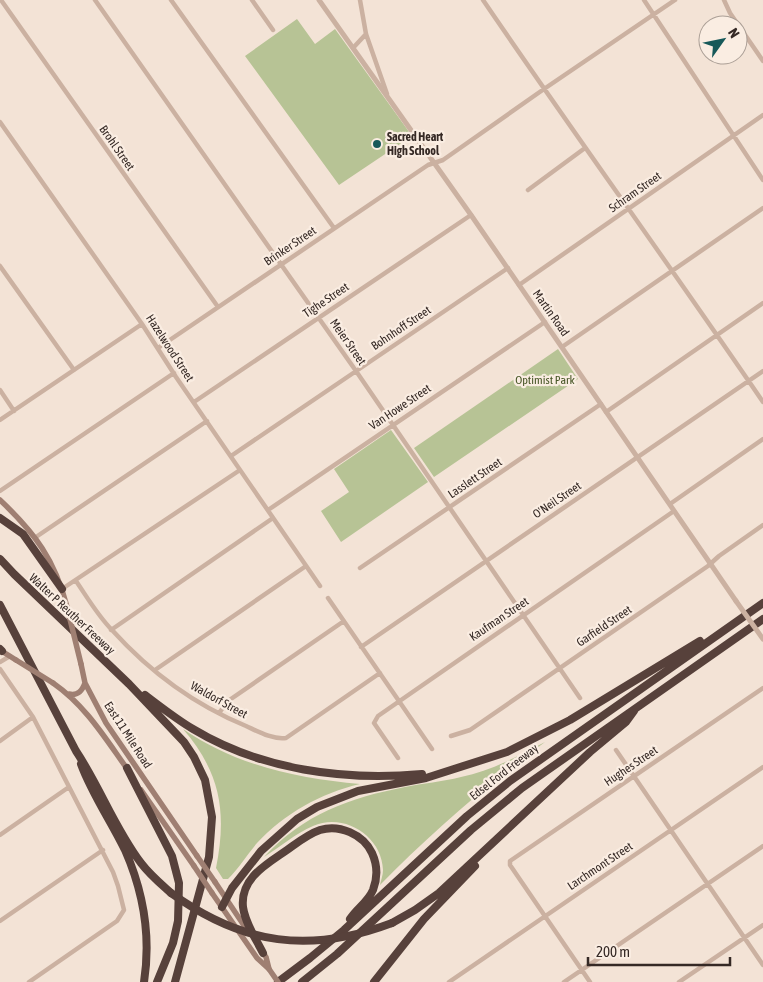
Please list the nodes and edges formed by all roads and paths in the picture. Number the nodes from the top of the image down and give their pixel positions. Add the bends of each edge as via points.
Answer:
1 (1, 0) edge
2 (95, 0) edge
3 (171, 0) edge
4 (252, 0) edge
5 (319, 0) edge
6 (360, 0) edge
7 (483, 0) edge
8 (644, 0) edge
9 (675, 0) edge
10 (724, 0) edge
11 (654, 15) junction
12 (273, 30) dead end
13 (366, 34) junction
14 (352, 48) junction
15 (763, 61) edge
16 (544, 89) junction
17 (389, 99) junction
18 (763, 115) edge
19 (0, 122) edge
20 (733, 136) junction
21 (585, 148) junction
22 (435, 163) junction
23 (763, 180) edge
24 (528, 190) dead end
25 (630, 208) junction
26 (763, 208) edge
27 (471, 215) junction
28 (334, 228) junction
29 (282, 264) junction
30 (0, 266) edge
31 (508, 268) junction
32 (673, 270) junction
33 (519, 285) junction
34 (763, 303) edge
35 (218, 307) junction
36 (318, 317) junction
37 (545, 322) junction
38 (142, 324) junction
39 (717, 335) junction
40 (562, 347) junction
41 (158, 348) junction
42 (74, 370) junction
43 (356, 371) junction
44 (763, 371) edge
45 (174, 373) junction
46 (748, 381) junction
47 (0, 390) edge
48 (194, 402) junction
49 (763, 402) edge
50 (601, 404) junction
51 (14, 411) junction
52 (606, 412) junction
53 (0, 420) edge
54 (207, 421) junction
55 (392, 425) junction
56 (763, 439) edge
57 (231, 456) junction
58 (638, 457) junction
59 (240, 470) junction
60 (0, 491) edge
61 (0, 500) edge
62 (670, 504) junction
63 (449, 507) junction
64 (268, 510) junction
65 (674, 511) junction
66 (0, 518) edge
67 (273, 518) junction
68 (763, 525) edge
69 (36, 537) junction
70 (0, 559) edge
71 (485, 561) junction
72 (711, 564) junction
73 (306, 566) junction
74 (360, 568) dead end
75 (76, 581) junction
76 (320, 586) dead end
77 (62, 589) junction
78 (328, 598) dead end
79 (763, 603) edge
80 (0, 605) edge
81 (523, 615) junction
82 (763, 619) edge
83 (344, 621) junction
84 (731, 625) junction
85 (111, 630) junction
86 (763, 639) edge
87 (361, 646) junction
88 (1, 650) edge
89 (10, 656) junction
90 (0, 662) edge
91 (560, 668) junction
92 (0, 669) edge
93 (155, 670) junction
94 (380, 673) junction
95 (85, 683) junction
96 (129, 684) junction
97 (763, 688) edge
98 (67, 694) junction
99 (580, 698) dead end
100 (398, 700) junction
101 (638, 706) junction
102 (219, 713) junction
103 (33, 717) junction
104 (450, 736) dead end
105 (0, 740) edge
106 (432, 749) dead end
107 (616, 750) dead end
108 (76, 751) junction
109 (398, 758) dead end
110 (464, 767) junction
111 (763, 767) edge
112 (127, 768) junction
113 (633, 776) junction
114 (70, 787) junction
115 (522, 815) junction
116 (670, 830) junction
117 (0, 835) edge
118 (763, 846) edge
119 (103, 850) junction
120 (707, 884) junction
121 (226, 899) junction
122 (222, 907) junction
123 (545, 916) junction
124 (0, 921) edge
125 (763, 925) edge
126 (344, 930) junction
127 (744, 938) junction
128 (263, 953) junction
129 (763, 965) edge
130 (269, 969) junction
131 (582, 970) junction
132 (31, 982) edge
133 (144, 982) edge
134 (157, 982) edge
135 (175, 982) edge
136 (278, 982) edge
137 (302, 982) edge
138 (374, 982) edge
139 (449, 982) edge
140 (564, 982) edge
141 (590, 982) edge
142 (679, 982) edge

1 - 35 street, Brohl Street
2 - 29 street, Meier Street
3 - 28 street
4 - 12 street
5 - 14 street, Martin Road
6 - 13 street
7 - 16 street
8 - 11 street
9 - 11 street, Brinker Street
10 - 15 street
11 - 16 street, Brinker Street
11 - 20 street
13 - 14 street
13 - 17 street
14 - 17 street, Martin Road
16 - 21 street
16 - 22 street, Brinker Street
17 - 22 street, Martin Road
18 - 20 street, Schram Street
19 - 38 street, Hazelwood Street
20 - 23 street
20 - 25 street, Schram Street
21 - 24 street
21 - 25 street
22 - 27 street, Martin Road
22 - 28 street, Brinker Street
25 - 32 street
25 - 33 street, Schram Street
26 - 32 street
27 - 31 street, Martin Road
27 - 36 street, Tighe Street
28 - 29 street, Brinker Street
29 - 35 street, Brinker Street
29 - 36 street, Meier Street
30 - 42 street
31 - 33 street, Martin Road
31 - 43 street, Bohnhoff Street
32 - 39 street
32 - 40 street
33 - 37 street, Martin Road
34 - 39 street
35 - 41 street, Brinker Street
36 - 43 street, Meier Street
36 - 48 street, Tighe Street
37 - 40 street, Martin Road
37 - 55 street, Van Howe Street
38 - 41 street, Hazelwood Street
38 - 42 street
39 - 46 street
39 - 52 street
40 - 50 street, Martin Road
41 - 45 street, Hazelwood Street
42 - 51 street
43 - 55 street, Meier Street
43 - 57 street, Bohnhoff Street
44 - 46 street, O'Neil Street
45 - 48 street, Hazelwood Street
45 - 60 street
46 - 49 street
46 - 58 street, O'Neil Street
47 - 51 street
48 - 54 street, Hazelwood Street
50 - 52 street, Martin Road
50 - 63 street, Lasslett Street
51 - 53 street
52 - 58 street, Martin Road
54 - 57 street, Hazelwood Street
54 - 69 street
55 - 63 street, Meier Street
55 - 64 street, Van Howe Street
56 - 62 street
57 - 59 street, Hazelwood Street
58 - 62 street, Martin Road
58 - 71 street, O'Neil Street
59 - 64 street, Hazelwood Street
59 - 75 street
61 - 69 main road, East 11 Mile Road
62 - 65 street, Martin Road
63 - 71 street, Meier Street
63 - 74 street, Lasslett Street
64 - 67 street, Hazelwood Street
65 - 72 street, Martin Road
65 - 81 street, Kaufman Street
66 - 77 highway via 22,534
67 - 73 street, Hazelwood Street
67 - 85 street
68 - 72 street, Garfield Street
69 - 77 main road, East 11 Mile Road
70 - 96 highway, Walter P Reuther Freeway
71 - 81 street, Meier Street
71 - 87 street, O'Neil Street
72 - 86 street, Martin Road, bridge
72 - 91 street, Garfield Street
73 - 76 street, Hazelwood Street
73 - 93 street
75 - 77 street
75 - 85 street, Waldorf Street
77 - 95 main road, East 11 Mile Road, bridge
78 - 83 street
79 - 84 highway, Edsel Ford Freeway
80 - 108 highway
81 - 91 street, Meier Street
81 - 100 street, Kaufman Street
82 - 101 highway, Edsel Ford Freeway
83 - 87 street
83 - 102 street via 228,701
84 - 110 highway via 528,743
84 - 126 highway, Edsel Ford Freeway via 510,781 467,816
85 - 93 street, Waldorf Street
87 - 94 street
88 - 89 main road, East 11 Mile Road
89 - 90 street
89 - 98 main road, East 11 Mile Road, bridge
91 - 99 street, Meier Street
91 - 104 street, Garfield Street via 470,730
92 - 103 street
93 - 102 street, Waldorf Street via 180,690
94 - 100 street
94 - 102 street, Waldorf Street via 283,739 256,731
95 - 98 main road via 80,692
95 - 121 main road, East 11 Mile Road, bridge via 106,723
96 - 110 highway via 211,739 294,768 387,777
96 - 135 highway via 184,742 205,780 211,805 209,857
97 - 113 street, Hughes Street
98 - 112 main road, East 11 Mile Road via 95,722
100 - 106 street
100 - 109 street, Kaufman Street via 374,723
101 - 115 highway via 626,722
101 - 137 highway, Edsel Ford Freeway via 502,804
103 - 105 street
103 - 114 street
107 - 113 street
108 - 115 highway, bridge via 142,865 171,893 220,923 279,939 338,939 392,923 439,893
108 - 133 highway via 140,890 146,933
110 - 121 highway via 358,791 297,819 261,851
111 - 116 street, Larchmont Street
112 - 122 main road, East 11 Mile Road, bridge
112 - 134 highway via 172,856 179,883 178,921
113 - 116 street
113 - 123 street, Hughes Street via 510,861
114 - 117 street
114 - 119 street
115 - 138 highway via 424,920
116 - 120 street
116 - 123 street, Larchmont Street
118 - 120 street
119 - 124 street
119 - 132 street via 118,886 122,915
120 - 127 street
120 - 131 street
121 - 122 highway
121 - 128 main road, East 11 Mile Road
122 - 130 main road, East 11 Mile Road via 257,958
123 - 131 street
123 - 139 street, Larchmont Street
125 - 127 street
126 - 128 highway via 351,917 370,898 377,880 376,865 366,844 355,835 337,828 320,830 256,871 248,882 243,906
126 - 136 highway, Edsel Ford Freeway
127 - 129 street
127 - 142 street
128 - 130 main road, East 11 Mile Road
130 - 136 main road, East 11 Mile Road, bridge
131 - 140 street
131 - 141 street

